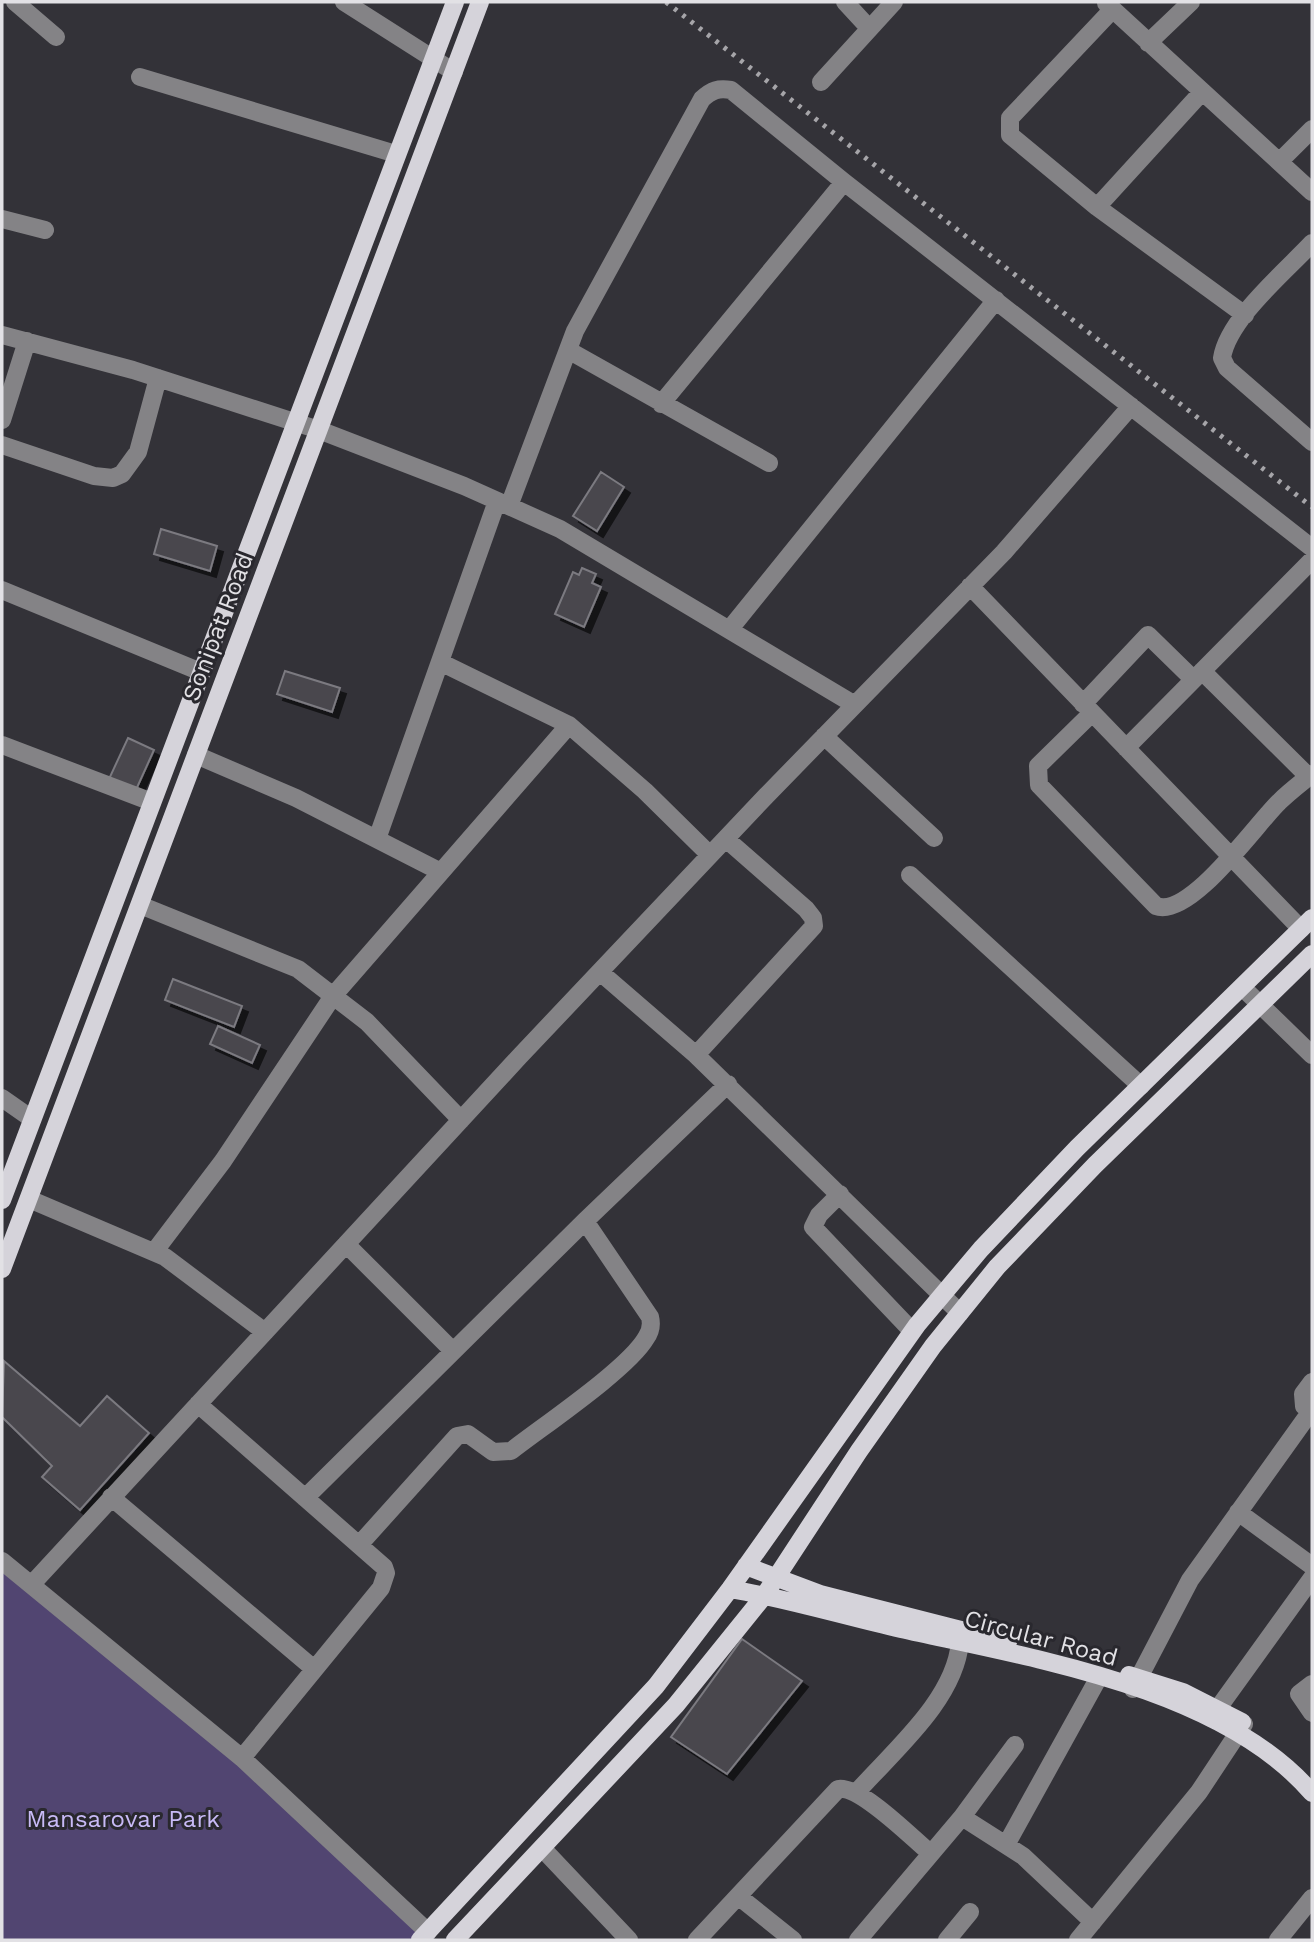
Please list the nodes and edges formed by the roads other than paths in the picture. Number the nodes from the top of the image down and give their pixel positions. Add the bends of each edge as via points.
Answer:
1 (15, 2) edge
2 (344, 2) edge
3 (455, 2) edge
4 (480, 2) edge
5 (845, 2) edge
6 (894, 2) edge
7 (1191, 2) edge
8 (1109, 6) edge
9 (869, 28) junction
10 (56, 37) dead end
11 (1148, 43) junction
12 (433, 59) junction
13 (454, 72) junction
14 (140, 77) dead end
15 (821, 82) dead end
16 (1202, 92) junction
17 (1312, 129) edge
18 (396, 154) junction
19 (1279, 162) junction
20 (844, 182) junction
21 (1312, 192) edge
22 (1097, 207) junction
23 (2, 219) edge
24 (45, 230) dead end
25 (1312, 243) edge
26 (996, 300) junction
27 (1245, 315) junction
28 (2, 335) edge
29 (27, 341) junction
30 (568, 350) junction
31 (158, 378) junction
32 (662, 404) junction
33 (1131, 406) junction
34 (2, 420) edge
35 (296, 423) junction
36 (319, 430) junction
37 (1312, 442) edge
38 (2, 445) edge
39 (769, 463) dead end
40 (503, 503) junction
41 (1312, 548) edge
42 (1312, 560) edge
43 (970, 586) junction
44 (2, 590) edge
45 (729, 630) junction
46 (440, 662) junction
47 (201, 672) junction
48 (1197, 675) junction
49 (855, 705) junction
50 (1088, 708) junction
51 (569, 725) junction
52 (824, 736) junction
53 (2, 745) edge
54 (1126, 748) junction
55 (197, 755) junction
56 (1311, 776) edge
57 (152, 802) junction
58 (934, 838) dead end
59 (377, 839) junction
60 (726, 839) junction
61 (710, 855) junction
62 (1232, 857) junction
63 (439, 871) junction
64 (910, 875) dead end
65 (140, 905) junction
66 (1306, 923) edge
67 (1312, 954) edge
68 (600, 972) junction
69 (1242, 987) junction
70 (333, 996) junction
71 (1260, 1004) junction
72 (696, 1055) junction
73 (1312, 1055) edge
74 (728, 1084) junction
75 (1141, 1086) junction
76 (2, 1098) edge
77 (32, 1119) junction
78 (461, 1120) junction
79 (840, 1194) junction
80 (29, 1199) junction
81 (1028, 1199) junction
82 (2, 1200) edge
83 (1045, 1217) junction
84 (585, 1221) junction
85 (346, 1244) junction
86 (154, 1252) junction
87 (2, 1269) edge
88 (943, 1294) junction
89 (960, 1312) junction
90 (912, 1331) junction
91 (265, 1332) junction
92 (453, 1351) junction
93 (1312, 1382) edge
94 (198, 1404) junction
95 (1312, 1411) edge
96 (111, 1497) junction
97 (305, 1499) junction
98 (1238, 1512) junction
99 (359, 1545) junction
100 (2, 1560) edge
101 (746, 1566) junction
102 (1312, 1566) edge
103 (776, 1577) junction
104 (1312, 1578) edge
105 (32, 1584) junction
106 (730, 1589) junction
107 (764, 1596) junction
108 (960, 1642) junction
109 (313, 1668) junction
110 (1098, 1677) junction
111 (1136, 1684) junction
112 (1312, 1684) edge
113 (1214, 1713) junction
114 (1312, 1713) edge
115 (1241, 1728) junction
116 (1014, 1745) dead end
117 (242, 1758) junction
118 (1312, 1776) edge
119 (1312, 1792) edge
120 (856, 1793) junction
121 (962, 1817) junction
122 (1006, 1845) junction
123 (542, 1848) junction
124 (929, 1852) junction
125 (738, 1896) junction
126 (1312, 1898) edge
127 (970, 1912) dead end
128 (1093, 1922) junction
129 (424, 1936) edge
130 (456, 1940) edge
131 (629, 1940) edge
132 (697, 1940) edge
133 (793, 1940) edge
134 (858, 1940) edge
135 (947, 1940) edge
136 (1078, 1940) edge
137 (1278, 1940) edge

1 - 10 street
2 - 12 street
3 - 12 main road, Sonipat Road
4 - 13 main road, Sonipat Road
5 - 9 street
6 - 9 street
7 - 11 street
8 - 11 street
8 - 22 street via 1010,118 1008,127 1010,135 1034,158
9 - 15 street
11 - 16 street
12 - 13 street
12 - 18 main road, Sonipat Road
13 - 36 main road, Sonipat Road
14 - 18 street
16 - 19 street
16 - 22 street
17 - 19 street
18 - 35 main road, Sonipat Road
19 - 21 street
20 - 26 street
20 - 30 street via 732,90 710,91 696,108
20 - 32 street
22 - 27 street
23 - 24 street
25 - 27 street
26 - 33 street
26 - 45 street
27 - 37 street via 1223,347 1227,368
28 - 29 street
29 - 31 street
29 - 34 street
30 - 32 street
30 - 40 street
31 - 35 street
31 - 38 street via 138,452 122,474 113,478 93,476
32 - 39 street
33 - 41 street
33 - 43 street
35 - 36 street
35 - 47 main road, Sonipat Road
36 - 40 street
36 - 55 main road, Sonipat Road
40 - 45 street via 560,529
40 - 46 street
42 - 48 street
43 - 49 street
43 - 50 street
44 - 47 street
45 - 49 street
46 - 51 street
46 - 59 street
47 - 57 main road, Sonipat Road
48 - 50 street via 1148,635
48 - 54 street
48 - 56 street
49 - 52 street
50 - 54 street
50 - 62 street via 1038,766 1039,785 1046,795 1164,909 1178,905
51 - 61 street
51 - 63 street
52 - 58 street
52 - 60 street
53 - 57 street
54 - 62 street
55 - 59 street
55 - 65 main road, Sonipat Road
56 - 62 street via 1279,802
57 - 77 main road, Sonipat Road
59 - 63 street
60 - 61 street
60 - 72 street via 806,909 814,926
61 - 68 street
62 - 66 street
63 - 70 street
64 - 75 street
65 - 70 street via 298,969
65 - 80 main road, Sonipat Road
66 - 69 main road
67 - 71 main road
68 - 72 street
68 - 78 street
69 - 71 street
69 - 75 main road
70 - 78 street via 367,1022
70 - 86 street via 223,1161
71 - 73 street
71 - 83 main road
72 - 74 street
74 - 79 street
74 - 84 street
75 - 81 main road
76 - 77 street
77 - 82 main road, Sonipat Road
78 - 85 street
79 - 88 street
79 - 90 street via 813,1227
80 - 86 street
80 - 87 main road, Sonipat Road
81 - 83 main road
81 - 88 main road
83 - 89 main road
84 - 92 street
84 - 99 street via 650,1317 646,1338 612,1371 510,1451 493,1452 468,1434 457,1436
85 - 91 street
85 - 92 street
86 - 91 street
88 - 89 street
88 - 90 main road
89 - 103 main road via 859,1451
90 - 101 main road
91 - 94 street
92 - 97 street
93 - 95 street via 1303,1394 1304,1406
94 - 96 street
94 - 97 street
95 - 98 street
96 - 105 street
96 - 109 street
97 - 99 street
98 - 102 street
98 - 111 street via 1190,1580
99 - 109 street via 384,1567 385,1580
100 - 105 street
101 - 103 main road, Circular Road
101 - 106 main road
103 - 107 main road
103 - 111 main road, Circular Road via 820,1594
104 - 113 street
105 - 117 street
106 - 107 main road, Circular Road
106 - 129 main road via 656,1686
107 - 108 main road, Circular Road
107 - 123 main road via 676,1705
108 - 110 main road, Circular Road
108 - 120 street via 950,1682
109 - 117 street
110 - 111 main road, Circular Road
110 - 122 street
111 - 113 main road, Circular Road via 1163,1684
112 - 114 street via 1299,1694
113 - 115 main road, Circular Road
115 - 118 main road, Circular Road
115 - 119 main road, Circular Road
115 - 128 street via 1199,1792
116 - 121 street
117 - 129 street
120 - 124 street
120 - 125 street via 838,1788
121 - 122 street
121 - 124 street
122 - 128 street
123 - 130 main road
123 - 131 street
124 - 134 street
125 - 132 street
125 - 133 street
126 - 137 street
127 - 135 street
128 - 136 street

